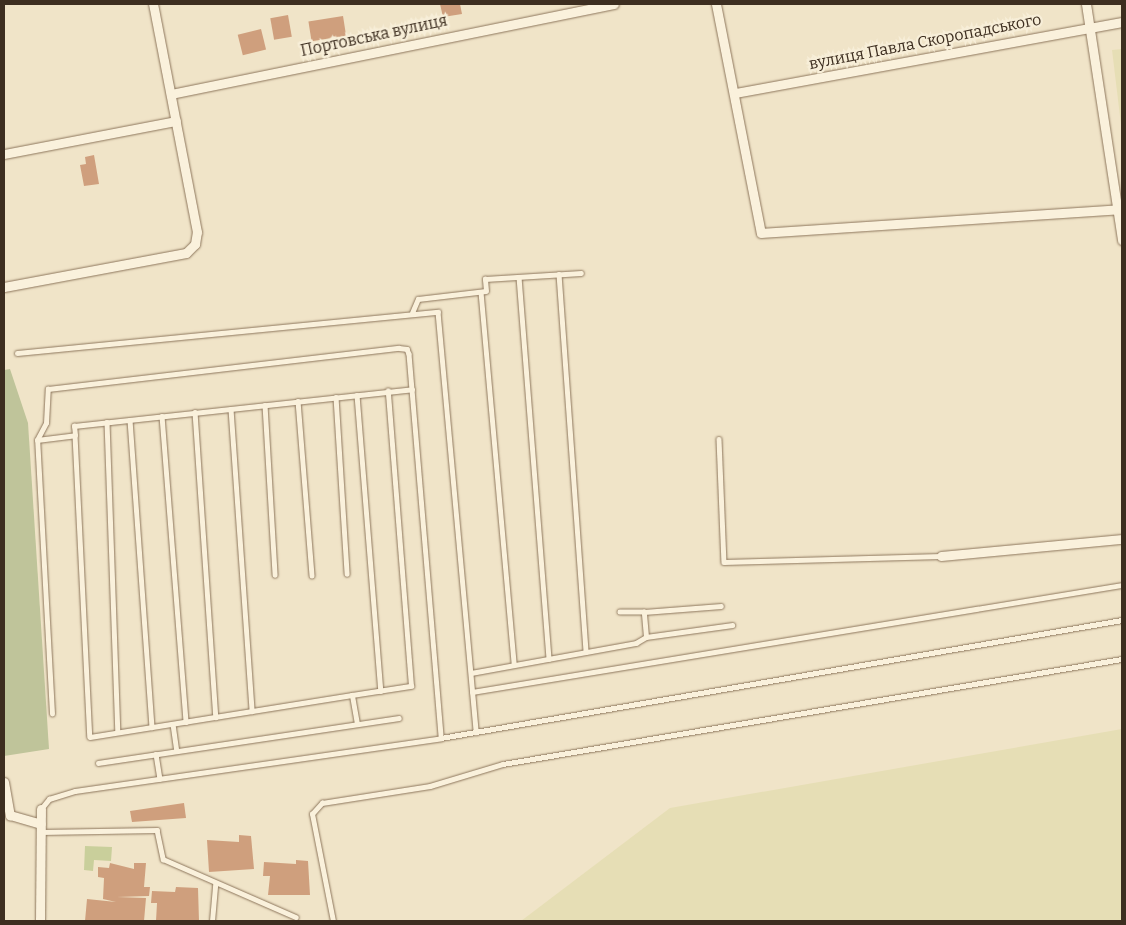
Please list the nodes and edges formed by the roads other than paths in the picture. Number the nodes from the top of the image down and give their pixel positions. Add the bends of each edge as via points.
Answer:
1 (154, 4) edge
2 (614, 4) edge
3 (716, 4) edge
4 (1086, 4) edge
5 (1122, 22) edge
6 (1090, 26) junction
7 (735, 93) junction
8 (171, 94) junction
9 (176, 121) junction
10 (4, 154) edge
11 (1118, 209) junction
12 (1122, 240) edge
13 (581, 273) dead end
14 (559, 274) junction
15 (520, 277) junction
16 (4, 287) edge
17 (480, 292) junction
18 (412, 313) junction
19 (17, 353) dead end
20 (412, 389) junction
21 (388, 391) junction
22 (357, 395) junction
23 (336, 397) junction
24 (298, 401) junction
25 (265, 405) junction
26 (231, 408) junction
27 (195, 412) junction
28 (162, 416) junction
29 (130, 420) junction
30 (107, 422) junction
31 (75, 435) junction
32 (719, 439) dead end
33 (37, 440) junction
34 (1122, 538) edge
35 (941, 556) joint
36 (347, 574) dead end
37 (275, 575) dead end
38 (312, 575) dead end
39 (1122, 585) edge
40 (721, 606) dead end
41 (620, 612) dead end
42 (644, 612) junction
43 (1122, 620) edge
44 (732, 625) dead end
45 (646, 637) junction
46 (586, 652) junction
47 (549, 659) junction
48 (1122, 659) edge
49 (514, 665) junction
50 (471, 673) junction
51 (381, 690) junction
52 (472, 692) junction
53 (352, 695) junction
54 (252, 711) junction
55 (52, 714) dead end
56 (216, 717) junction
57 (399, 718) dead end
58 (186, 722) junction
59 (173, 724) junction
60 (357, 724) junction
61 (152, 727) junction
62 (118, 732) junction
63 (476, 732) junction
64 (441, 738) junction
65 (178, 751) junction
66 (156, 754) junction
67 (98, 762) dead end
68 (160, 779) junction
69 (4, 782) edge
70 (41, 809) joint
71 (7, 816) edge
72 (41, 828) junction
73 (215, 884) junction
74 (296, 917) dead end
75 (40, 921) edge
76 (212, 921) edge
77 (333, 921) edge

1 - 8 street
2 - 8 street, Портовська вулиця
3 - 7 street
4 - 6 street
5 - 6 street, вулиця Павла Скоропадського
6 - 7 street, вулиця Павла Скоропадського
6 - 11 street
7 - 11 street via 761,233
8 - 9 street
9 - 10 street
9 - 16 street via 197,232 195,244 186,252
11 - 12 street
13 - 14 lane
14 - 15 lane
14 - 46 lane
15 - 17 lane via 485,279 486,291
15 - 47 lane
17 - 18 lane via 418,299
17 - 49 lane
18 - 19 lane
18 - 50 lane via 433,311 441,315
20 - 21 lane
20 - 33 lane via 407,349 399,348 53,387 48,389 46,423
20 - 64 lane
21 - 22 lane
21 - 51 lane via 411,686
22 - 23 lane
22 - 51 lane
23 - 24 lane
23 - 36 lane
24 - 25 lane
24 - 38 lane
25 - 26 lane
25 - 37 lane
26 - 27 lane
26 - 54 lane
27 - 28 lane
27 - 56 lane
28 - 29 lane
28 - 58 lane
29 - 30 lane
29 - 61 lane
30 - 31 lane via 74,426
30 - 62 lane
31 - 33 lane
31 - 62 lane via 90,737
32 - 35 lane via 724,562
33 - 55 lane
34 - 35 street
39 - 52 lane
40 - 42 lane
41 - 42 lane
42 - 45 lane
43 - 63 lane
44 - 45 lane
45 - 46 lane
46 - 47 lane
47 - 49 lane
48 - 77 lane via 503,764 422,788 322,803 312,814
49 - 50 lane
50 - 52 lane
51 - 53 lane
52 - 63 lane
53 - 54 lane
53 - 60 lane
54 - 56 lane
56 - 58 lane
57 - 60 lane
58 - 59 lane
59 - 61 lane
59 - 65 lane
60 - 65 lane
61 - 62 lane
63 - 64 lane
64 - 68 lane
65 - 66 lane
66 - 67 lane
66 - 68 lane
68 - 70 lane via 75,791 49,799
69 - 71 street
70 - 72 street
71 - 72 street
72 - 73 lane via 157,830 163,859
72 - 75 street
73 - 74 lane
73 - 76 lane

